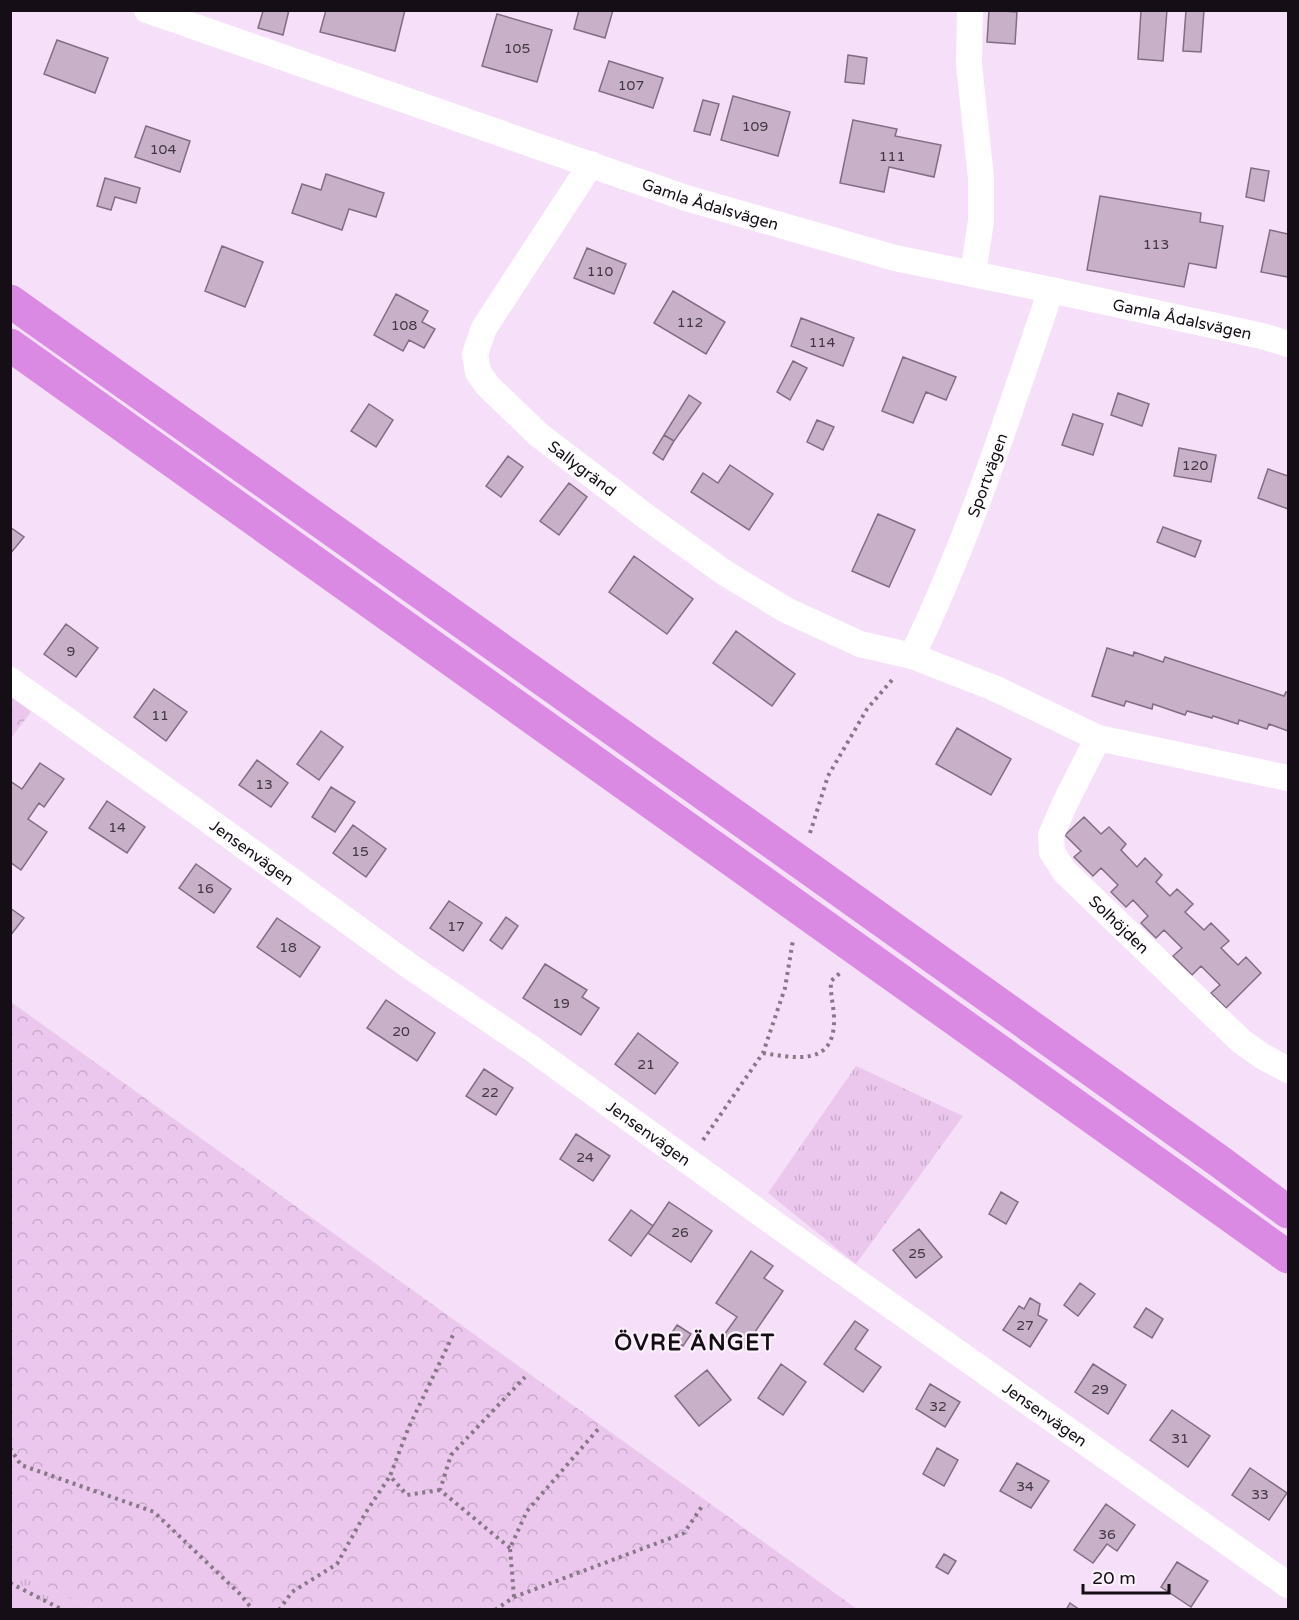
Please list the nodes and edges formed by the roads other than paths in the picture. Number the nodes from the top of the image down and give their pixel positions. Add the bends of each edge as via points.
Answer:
1 (147, 10) edge
2 (970, 10) edge
3 (591, 164) junction
4 (973, 274) junction
5 (1051, 290) junction
6 (10, 301) edge
7 (1288, 344) edge
8 (10, 345) edge
9 (912, 656) junction
10 (10, 680) edge
11 (1098, 738) junction
12 (1288, 778) edge
13 (1288, 1070) edge
14 (1288, 1212) edge
15 (1288, 1257) edge
16 (1288, 1585) edge

1 - 3 street, Gamla Ådalsvägen
2 - 4 street via 969,66 981,178 981,222
3 - 4 street, Gamla Ådalsvägen via 686,198 873,252
3 - 9 street, Sallygränd via 484,328 475,354 478,372 539,435 725,573 786,610 860,644
4 - 5 street, Gamla Ådalsvägen
5 - 7 street, Gamla Ådalsvägen
5 - 9 street, Sportvägen via 989,468
6 - 14 highway
8 - 15 highway
9 - 11 street via 994,688
10 - 16 street, Jensenvägen
11 - 12 street
11 - 13 street, Solhöjden via 1051,835 1052,852 1065,872 1241,1041

